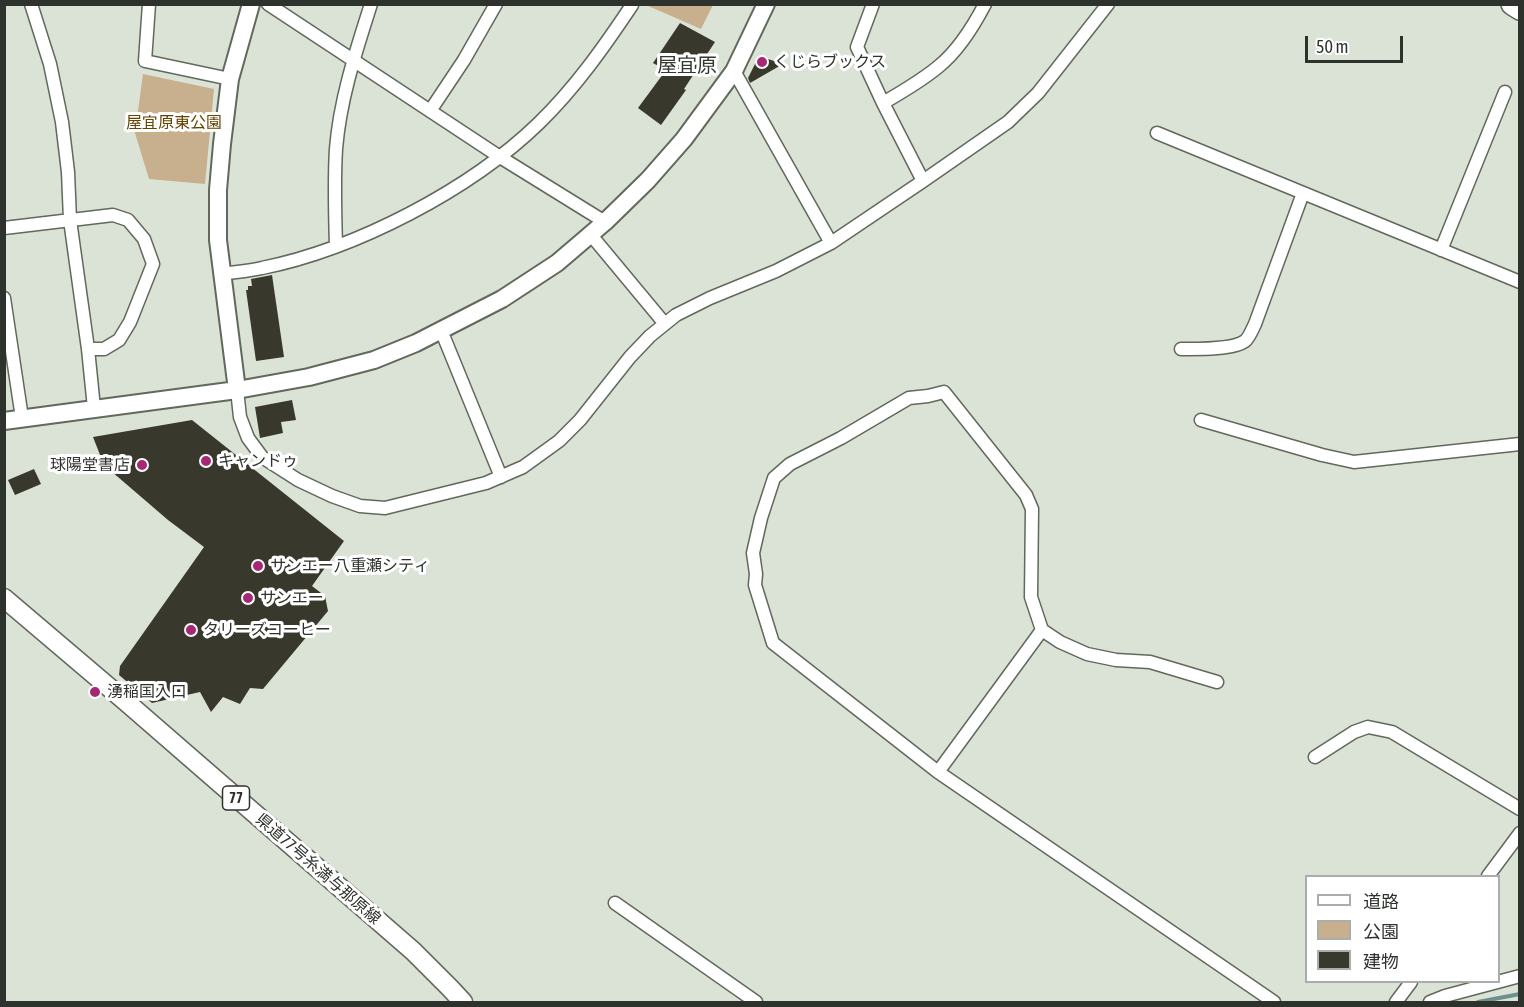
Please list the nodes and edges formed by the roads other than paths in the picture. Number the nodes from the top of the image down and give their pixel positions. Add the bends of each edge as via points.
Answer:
1 (31, 4) edge
2 (150, 4) edge
3 (250, 4) edge
4 (268, 4) edge
5 (371, 4) edge
6 (496, 4) edge
7 (630, 4) edge
8 (766, 4) edge
9 (873, 4) edge
10 (985, 4) edge
11 (1108, 4) edge
12 (1512, 4) edge
13 (1520, 9) edge
14 (353, 60) junction
15 (734, 71) junction
16 (230, 79) junction
17 (1504, 92) dead end
18 (883, 103) junction
19 (430, 111) junction
20 (1156, 133) dead end
21 (500, 158) junction
22 (923, 182) junction
23 (1302, 193) junction
24 (70, 220) junction
25 (605, 222) junction
26 (4, 228) edge
27 (591, 235) junction
28 (831, 243) junction
29 (336, 246) junction
30 (1441, 250) junction
31 (222, 274) junction
32 (1520, 282) edge
33 (4, 298) edge
34 (665, 324) junction
35 (441, 330) junction
36 (88, 349) junction
37 (1181, 349) dead end
38 (237, 390) junction
39 (94, 408) junction
40 (22, 418) junction
41 (1201, 420) dead end
42 (4, 421) edge
43 (1520, 444) edge
44 (501, 477) junction
45 (4, 598) edge
46 (1042, 630) junction
47 (1217, 682) dead end
48 (1315, 757) dead end
49 (938, 772) junction
50 (1520, 809) edge
51 (1520, 833) edge
52 (1489, 875) edge
53 (615, 903) dead end
54 (1520, 976) edge
55 (1500, 981) edge
56 (1410, 983) edge
57 (1494, 983) edge
58 (463, 1002) edge
59 (756, 1002) edge
60 (1274, 1002) edge
61 (1396, 1002) edge
62 (1430, 1002) edge

1 - 24 street via 50,64 62,122
2 - 16 street via 145,61
3 - 16 street
4 - 14 street
5 - 14 street
6 - 19 street
7 - 21 street via 570,90
8 - 15 street
9 - 18 street via 857,47
10 - 18 street via 973,27 939,66
11 - 22 street via 1038,93 1008,122
12 - 13 highway
14 - 19 street
14 - 29 street via 336,147
15 - 25 street via 684,139
15 - 28 street
16 - 31 street via 218,190
17 - 30 street
18 - 22 street
19 - 21 street
20 - 23 street
21 - 25 street
21 - 29 street via 413,212
22 - 28 street
23 - 30 street
23 - 37 street via 1246,341
24 - 26 street
24 - 36 street
24 - 36 street via 112,215 128,220 144,238 153,264 119,340 104,348
25 - 27 street
27 - 34 street
27 - 35 street via 502,299
28 - 34 street via 702,302
29 - 31 street via 262,269
30 - 32 street
31 - 38 street
33 - 40 street
34 - 44 street via 630,357 559,441 523,467
35 - 38 street via 374,360
35 - 44 street
36 - 39 street
38 - 39 street
38 - 44 street via 240,417 248,438 262,457 298,480 360,506 385,508
39 - 40 street
40 - 42 street
41 - 43 street via 1354,462
45 - 58 main road, 県道77号糸満与那原線 / 77 via 413,951
46 - 47 street via 1087,654 1150,662
46 - 49 street
46 - 49 street via 1031,597 1032,509 1026,495 944,392 909,398 790,464 774,478 753,553 755,585 773,644
48 - 50 street via 1368,727 1392,732
49 - 60 street
51 - 52 street
53 - 59 street
54 - 55 street
56 - 61 street
57 - 62 street

